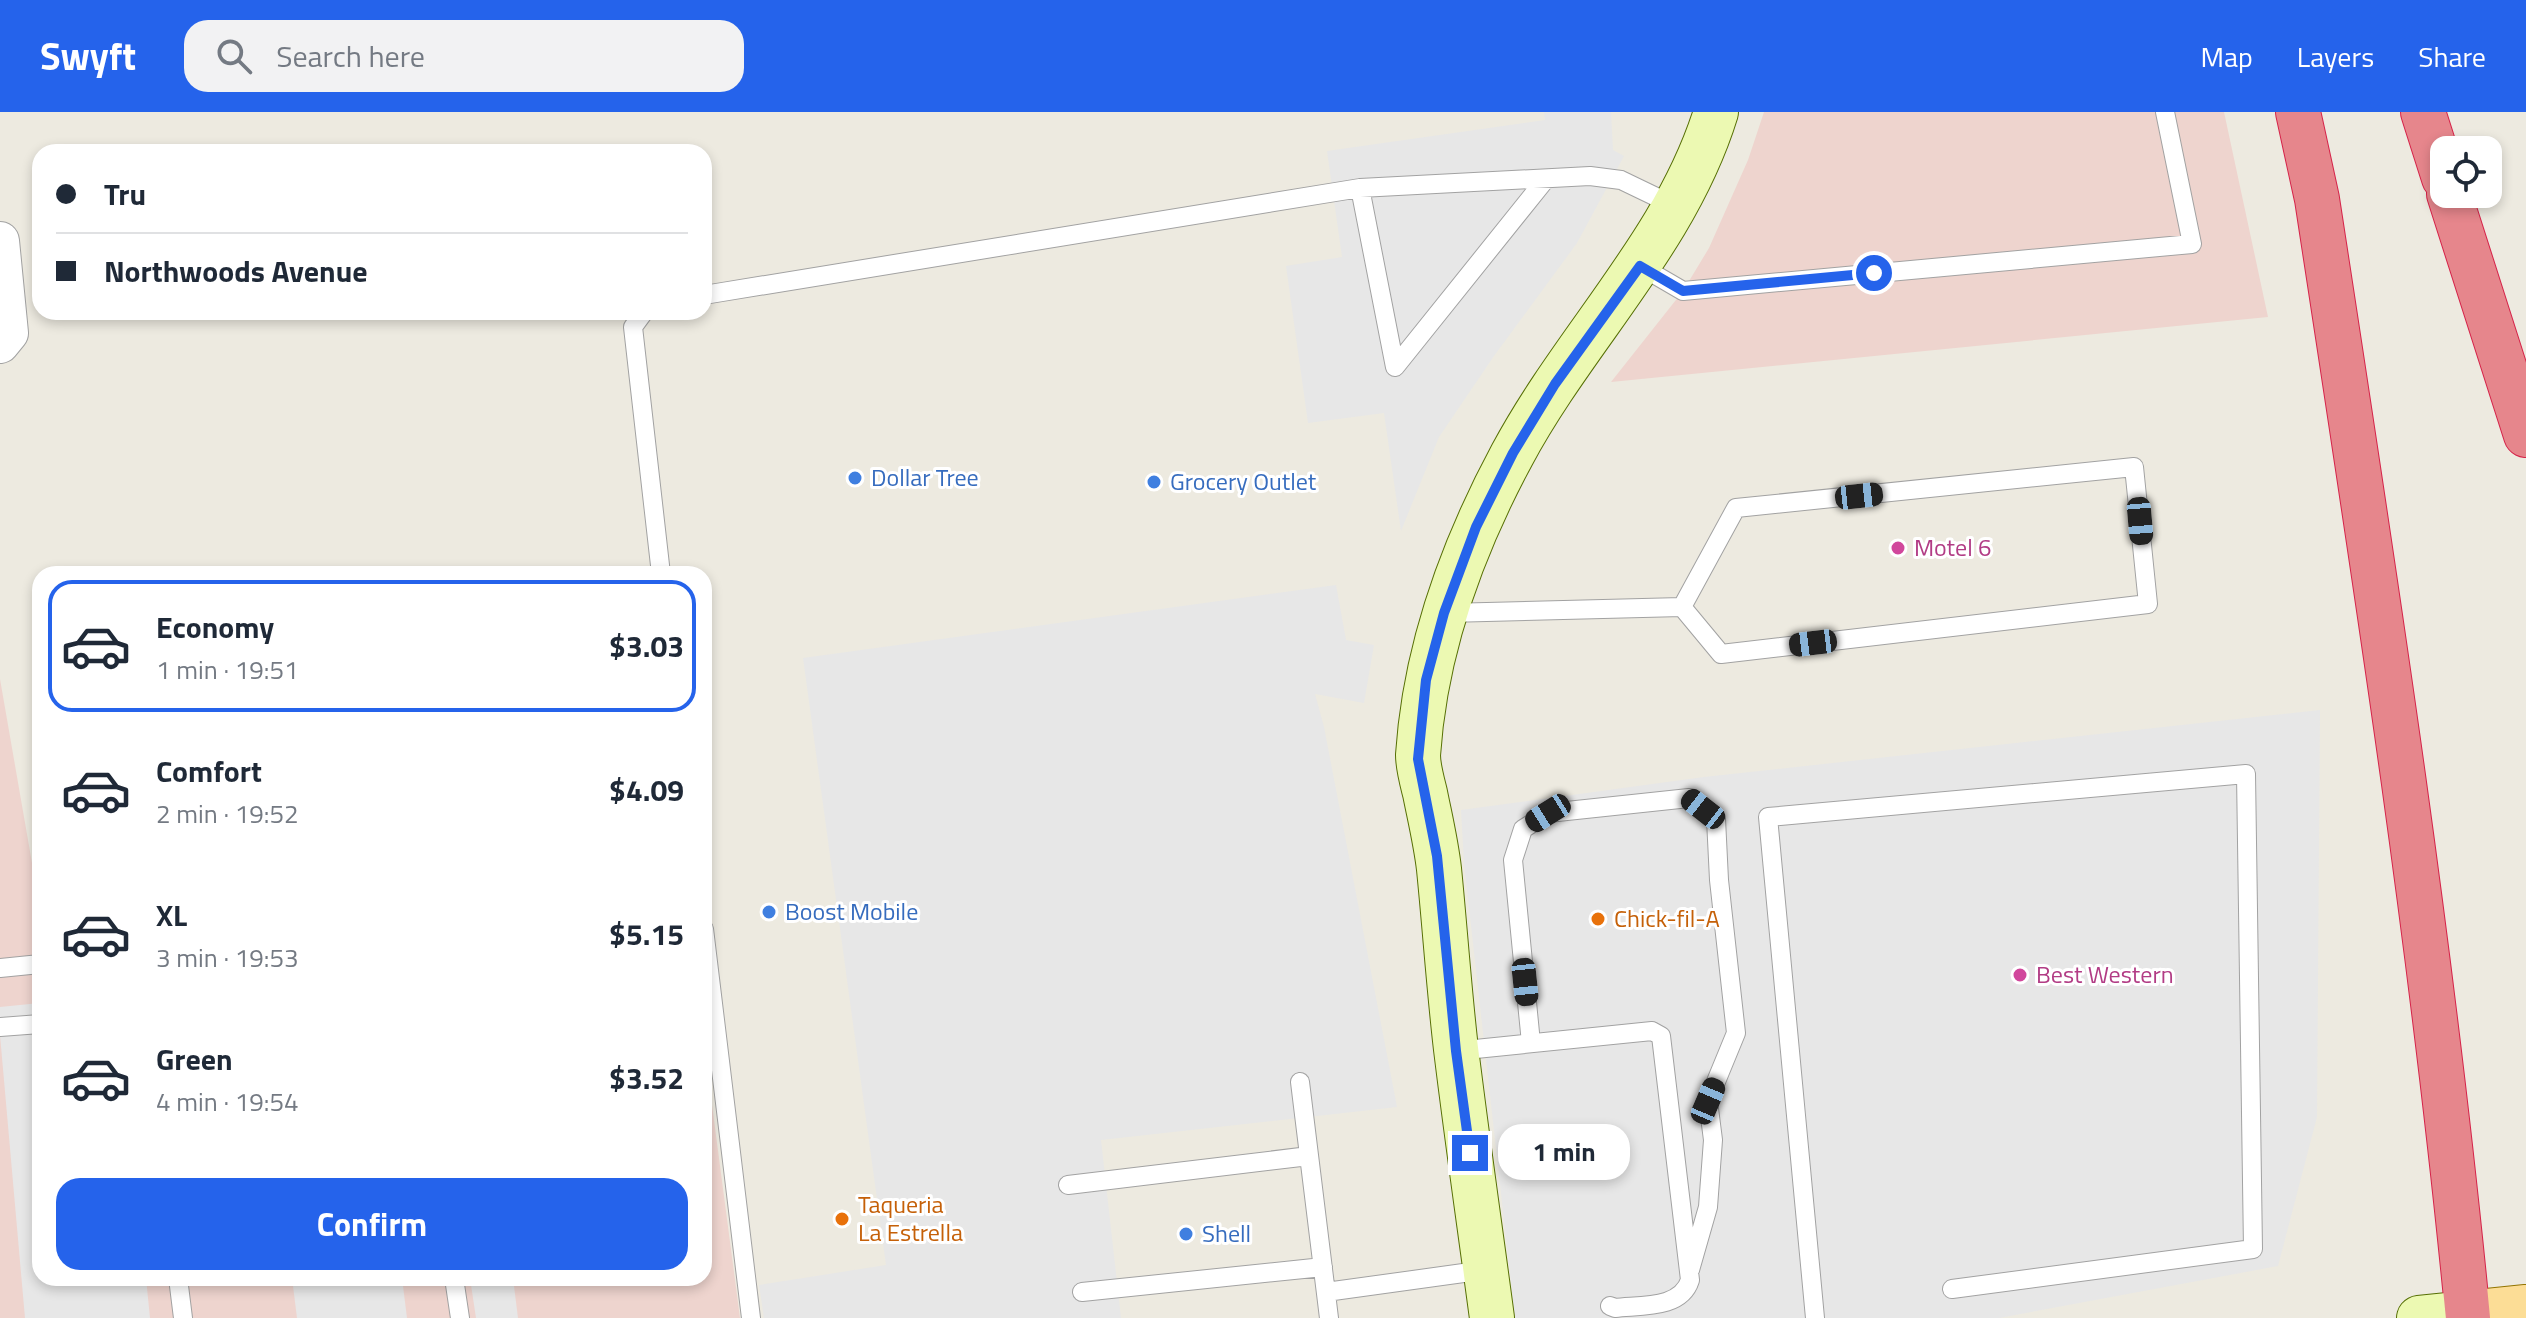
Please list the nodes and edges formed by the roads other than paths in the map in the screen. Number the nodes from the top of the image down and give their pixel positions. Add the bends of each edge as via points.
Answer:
1 (1716, 112) edge
2 (2165, 112) edge
3 (2298, 112) edge
4 (2423, 112) edge
5 (2431, 136) edge
6 (1545, 180) junction
7 (1360, 188) junction
8 (1675, 206) junction
9 (2453, 208) edge
10 (0, 241) edge
11 (1640, 266) junction
12 (712, 294) edge
13 (638, 320) edge
14 (0, 344) edge
15 (2526, 435) edge
16 (660, 566) edge
17 (1682, 607) junction
18 (1444, 613) junction
19 (32, 965) edge
20 (0, 968) edge
21 (712, 995) edge
22 (32, 1025) edge
23 (0, 1027) edge
24 (1531, 1043) junction
25 (1456, 1051) junction
26 (1300, 1082) dead end
27 (1309, 1156) junction
28 (1068, 1185) dead end
29 (1323, 1267) junction
30 (1485, 1270) junction
31 (1690, 1270) junction
32 (179, 1286) edge
33 (455, 1286) edge
34 (1952, 1289) dead end
35 (1082, 1292) dead end
36 (1326, 1292) junction
37 (1610, 1306) dead end
38 (2526, 1307) edge
39 (2468, 1315) edge
40 (183, 1318) edge
41 (460, 1318) edge
42 (751, 1318) edge
43 (1329, 1318) edge
44 (1492, 1318) edge
45 (1815, 1318) edge
46 (2419, 1318) edge

1 - 8 street
2 - 11 lane via 2192,244 1683,291
3 - 39 highway via 2317,199 2397,721
4 - 5 highway
6 - 7 lane
6 - 7 lane via 1395,367
6 - 8 lane via 1621,180
7 - 12 lane
8 - 11 street
9 - 15 highway
10 - 14 street via 9,333
11 - 18 street via 1555,384 1513,453 1476,527
13 - 16 lane via 633,327
17 - 17 lane via 1721,654 2148,604 2134,467 1736,508
17 - 18 lane
18 - 25 street via 1426,680 1418,759 1437,856
19 - 20 lane
21 - 42 lane
22 - 23 lane
24 - 25 lane
24 - 31 lane via 1652,1031 1661,1036
24 - 31 lane via 1513,860 1523,829 1548,813 1689,798 1716,819 1736,1033 1708,1101 1713,1140 1708,1207
25 - 30 street
26 - 27 lane
27 - 28 lane
27 - 29 lane
29 - 35 lane
29 - 36 lane
30 - 36 lane
30 - 44 street
31 - 37 lane via 1687,1290 1673,1300
32 - 40 lane
33 - 41 lane
34 - 45 lane via 2253,1249 2246,774 1768,817
36 - 43 lane
38 - 39 main road
39 - 46 street

